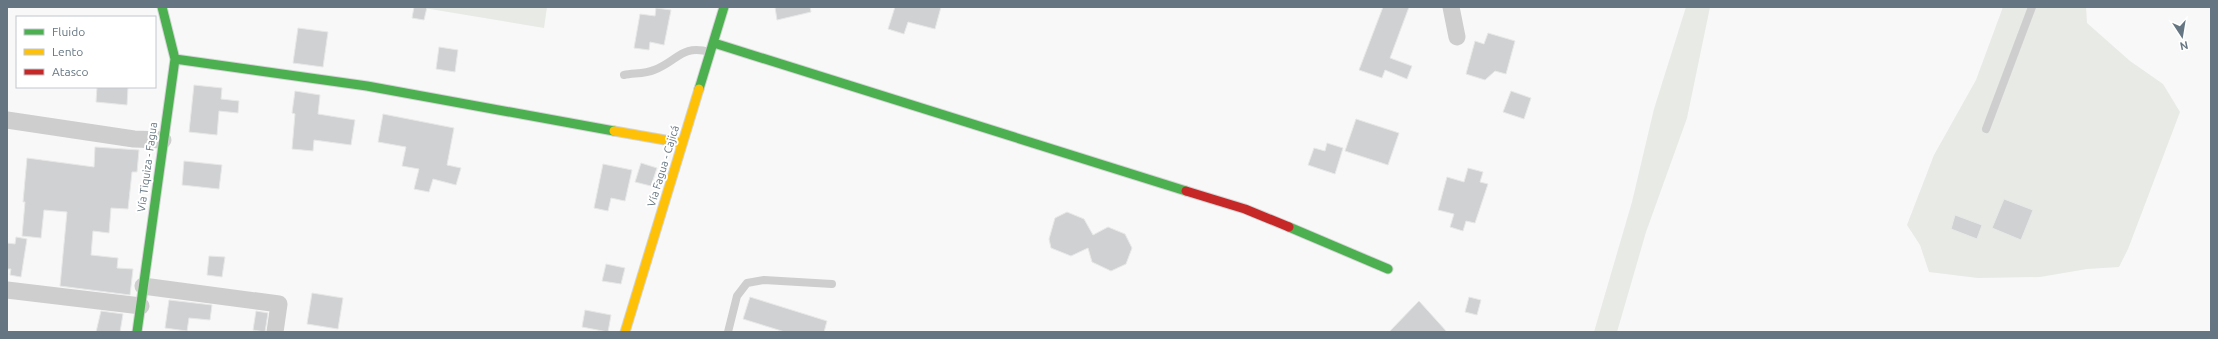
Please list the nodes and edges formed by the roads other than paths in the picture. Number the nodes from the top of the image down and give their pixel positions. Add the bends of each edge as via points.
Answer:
1 (162, 7) edge
2 (724, 7) edge
3 (1451, 7) edge
4 (2032, 7) edge
5 (1456, 37) dead end
6 (714, 42) junction
7 (711, 53) junction
8 (175, 59) junction
9 (624, 75) dead end
10 (7, 120) edge
11 (1986, 129) dead end
12 (163, 140) junction
13 (682, 143) junction
14 (1388, 270) dead end
15 (832, 284) dead end
16 (143, 286) junction
17 (7, 290) edge
18 (141, 306) junction
19 (137, 332) edge
20 (275, 332) edge
21 (625, 332) edge
22 (728, 332) edge

1 - 8 street, Vía Tiquiza - Fagua
2 - 6 street, Vía Fagua - Cajicá
3 - 5 street
4 - 11 lane
6 - 7 street, Vía Fagua - Cajicá
6 - 14 street via 1245,209
7 - 9 lane via 698,49 682,53 653,71
7 - 13 street, Vía Fagua - Cajicá
8 - 12 street, Vía Tiquiza - Fagua
8 - 13 street via 367,86
10 - 12 street via 134,139
12 - 16 street, Vía Tiquiza - Fagua
13 - 21 street, Vía Fagua - Cajicá
15 - 22 lane via 764,280 747,283 737,296
16 - 18 street, Vía Tiquiza - Fagua
16 - 20 street via 279,304
17 - 18 street
18 - 19 street, Vía Tiquiza - Fagua

